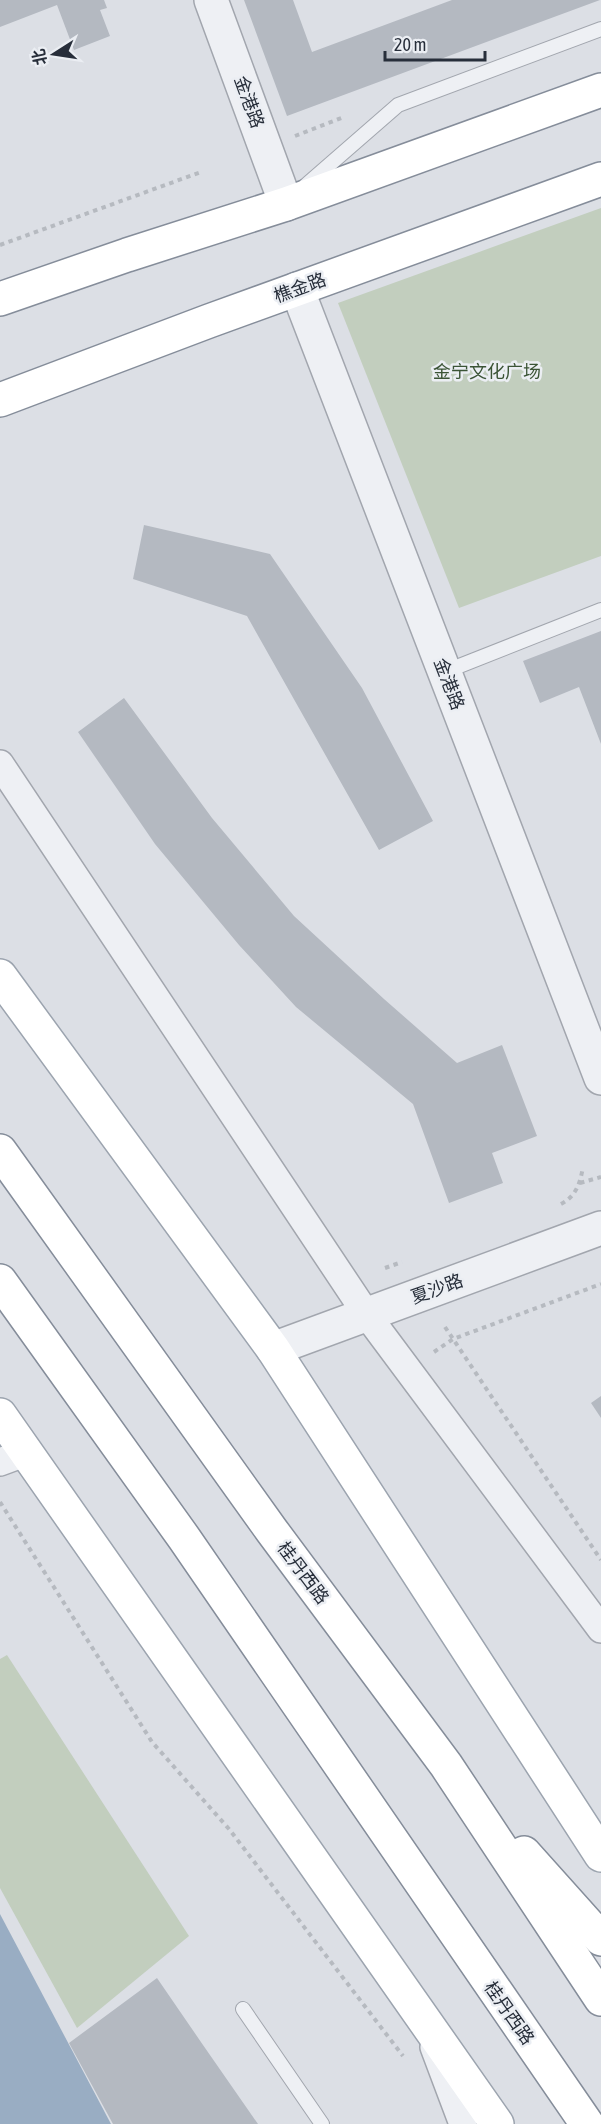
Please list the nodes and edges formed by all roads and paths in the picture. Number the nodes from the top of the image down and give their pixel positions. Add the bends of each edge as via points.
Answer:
1 (211, 0) edge
2 (601, 29) edge
3 (601, 90) edge
4 (201, 172) dead end
5 (601, 179) edge
6 (286, 204) junction
7 (0, 246) edge
8 (297, 290) junction
9 (0, 299) edge
10 (0, 400) edge
11 (601, 610) edge
12 (444, 672) junction
13 (0, 764) edge
14 (0, 976) edge
15 (601, 1078) edge
16 (0, 1151) edge
17 (583, 1167) dead end
18 (601, 1177) edge
19 (580, 1184) junction
20 (556, 1207) dead end
21 (601, 1228) edge
22 (403, 1262) dead end
23 (386, 1268) dead end
24 (0, 1281) edge
25 (601, 1284) edge
26 (367, 1315) junction
27 (445, 1327) dead end
28 (453, 1339) junction
29 (273, 1350) junction
30 (434, 1352) dead end
31 (0, 1415) edge
32 (14, 1457) edge
33 (0, 1502) edge
34 (601, 1560) edge
35 (601, 1629) edge
36 (446, 1765) junction
37 (601, 1855) edge
38 (601, 1939) edge
39 (471, 1958) junction
40 (601, 1999) edge
41 (243, 2009) dead end
42 (423, 2017) junction
43 (409, 2064) dead end
44 (322, 2124) edge
45 (463, 2124) edge
46 (497, 2124) edge
47 (567, 2124) edge
48 (587, 2124) edge

1 - 6 street, 金港路
2 - 6 lane via 398,105
3 - 6 main road
4 - 7 path
5 - 8 main road, 樵金路
6 - 9 main road
8 - 10 main road, 樵金路
8 - 12 street, 金港路
11 - 12 lane
12 - 15 street, 金港路
13 - 26 street
14 - 29 main road
16 - 36 main road, 桂丹西路 via 272,1531
17 - 19 path
18 - 19 path
19 - 20 path via 572,1198
21 - 26 street, 夏沙路
22 - 23 path
24 - 39 main road, 桂丹西路 via 184,1538
25 - 28 path
26 - 29 street, 夏沙路
26 - 35 street
27 - 28 path
28 - 30 path
28 - 34 path
29 - 37 main road
31 - 32 main road
32 - 42 main road
33 - 43 path via 152,1742 229,1829
36 - 38 main road
36 - 40 main road, 桂丹西路
39 - 47 main road
39 - 48 main road, 桂丹西路
41 - 44 lane
42 - 45 street
42 - 46 main road

